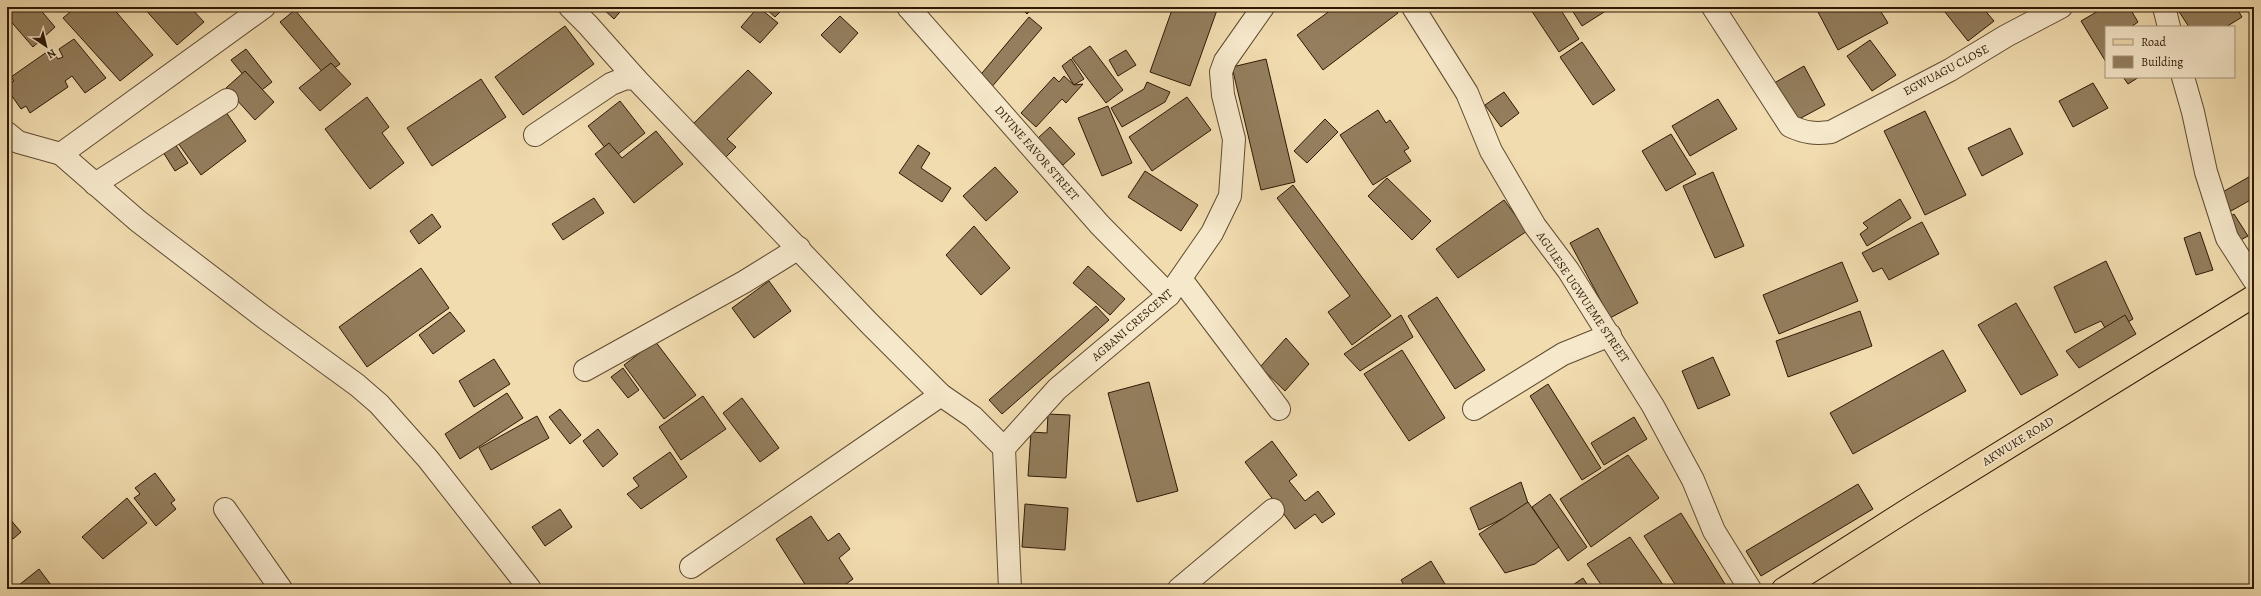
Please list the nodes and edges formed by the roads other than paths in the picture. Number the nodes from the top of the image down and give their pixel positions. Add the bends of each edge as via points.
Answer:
1 (264, 7) edge
2 (570, 7) edge
3 (908, 7) edge
4 (1262, 7) edge
5 (1413, 7) edge
6 (1713, 7) edge
7 (2061, 7) edge
8 (2164, 7) edge
9 (2169, 26) edge
10 (636, 78) junction
11 (2182, 78) edge
12 (227, 100) dead end
13 (7, 132) edge
14 (536, 135) dead end
15 (61, 154) junction
16 (95, 184) junction
17 (799, 248) junction
18 (2254, 280) edge
19 (1175, 287) junction
20 (2254, 296) edge
21 (1610, 335) junction
22 (585, 370) dead end
23 (941, 395) junction
24 (1279, 409) dead end
25 (1474, 409) dead end
26 (1004, 448) junction
27 (225, 509) dead end
28 (1273, 510) dead end
29 (691, 568) dead end
30 (281, 589) edge
31 (530, 589) edge
32 (1010, 589) edge
33 (1179, 589) edge
34 (1750, 589) edge
35 (1783, 589) edge

1 - 15 street
2 - 10 street
3 - 19 street, DIVINE FAVOR STREET via 1100,225
4 - 19 street, AGBANI CRESCENT via 1225,61 1221,72 1223,95 1234,139 1230,196 1212,233
5 - 21 street, AGULESE UGWUEME STREET via 1467,93 1492,151 1536,226
6 - 7 street, EGWUAGU CLOSE via 1790,126 1802,132 1815,134 1831,132 1956,67 2006,36
8 - 9 street
10 - 14 street via 626,78 611,84
10 - 17 street
11 - 18 street via 2194,112 2206,172 2227,238
12 - 16 street
13 - 15 street via 18,142
15 - 16 street
16 - 31 street via 138,221 379,404 428,459
17 - 22 street via 744,282
17 - 23 street
19 - 24 street, DIVINE FAVOR STREET
19 - 26 street, AGBANI CRESCENT via 1057,390
20 - 35 main road, AKWUKE ROAD
21 - 25 street via 1563,354
21 - 34 street, AGULESE UGWUEME STREET via 1653,406 1693,480 1714,531
23 - 26 street via 973,417
23 - 29 street
26 - 32 street
27 - 30 street
28 - 33 street

